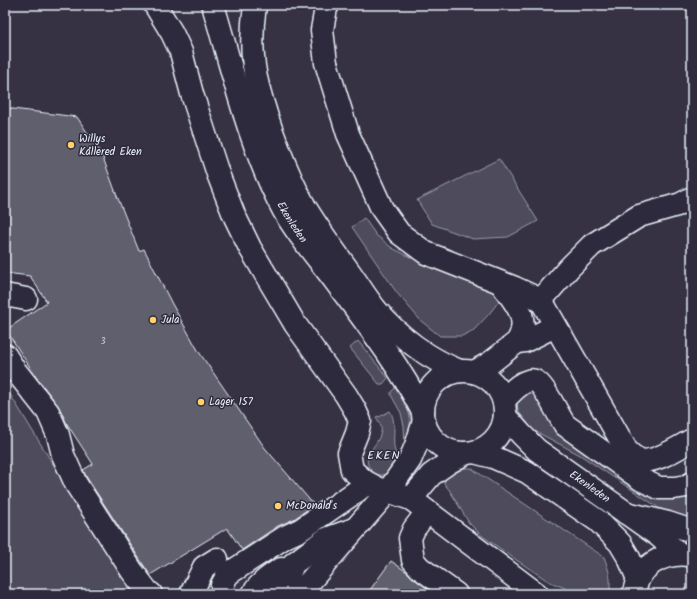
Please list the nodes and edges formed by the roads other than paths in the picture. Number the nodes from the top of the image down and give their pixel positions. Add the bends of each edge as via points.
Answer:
1 (155, 5) edge
2 (213, 5) edge
3 (255, 5) edge
4 (328, 5) edge
5 (692, 198) edge
6 (501, 283) junction
7 (5, 295) edge
8 (26, 299) dead end
9 (541, 300) junction
10 (555, 326) junction
11 (516, 342) junction
12 (5, 355) edge
13 (466, 371) junction
14 (504, 408) junction
15 (424, 416) junction
16 (692, 440) edge
17 (470, 452) junction
18 (367, 483) junction
19 (692, 483) edge
20 (388, 491) junction
21 (419, 506) junction
22 (626, 513) junction
23 (355, 528) junction
24 (692, 531) edge
25 (685, 555) edge
26 (216, 559) dead end
27 (293, 564) junction
28 (636, 586) edge
29 (527, 591) edge
30 (151, 594) edge
31 (191, 594) edge
32 (224, 594) edge
33 (253, 594) edge
34 (272, 594) edge
35 (299, 594) edge
36 (456, 594) edge

1 - 18 main road via 181,52 213,160 234,216 295,324 356,410 360,421 349,453 352,470
2 - 15 main road, Ekenleden via 260,157 284,211 403,376
3 - 13 main road, Ekenleden via 252,53 257,85 273,134 305,205 340,260 378,311 402,336 444,366
4 - 6 main road via 322,30 326,63 348,134 382,209 399,233 426,253
5 - 9 main road via 681,204 639,216 592,245
6 - 9 main road
6 - 11 main road via 522,313 522,330
7 - 8 main road
9 - 10 main road
10 - 11 main road via 525,341
10 - 16 main road via 632,456 639,460 654,459
11 - 13 main road via 490,363
12 - 30 main road via 48,412 76,484 132,571
13 - 14 main road via 486,377 492,382 497,387
13 - 15 main road via 445,375 433,384 426,397
14 - 17 main road via 497,437 484,448
14 - 19 main road via 521,384 536,381 545,390 565,425 642,480 659,488 674,488
14 - 22 main road, Ekenleden via 522,436 537,450
15 - 17 main road via 428,432 435,441 455,452
15 - 20 main road via 418,443 410,460
17 - 21 main road via 448,463 431,476
17 - 28 main road, Ekenleden via 493,457 527,472 598,521 620,543 629,558
18 - 20 main road
18 - 32 main road via 300,530 228,574 222,585
20 - 21 main road
20 - 23 main road
21 - 29 main road
21 - 36 main road via 410,538 413,560
22 - 24 main road
22 - 25 main road, Ekenleden
23 - 27 main road via 326,539
23 - 35 main road
25 - 28 main road, Ekenleden via 669,555 651,564
26 - 31 main road via 204,567
27 - 33 main road via 273,574
27 - 34 main road via 287,580

